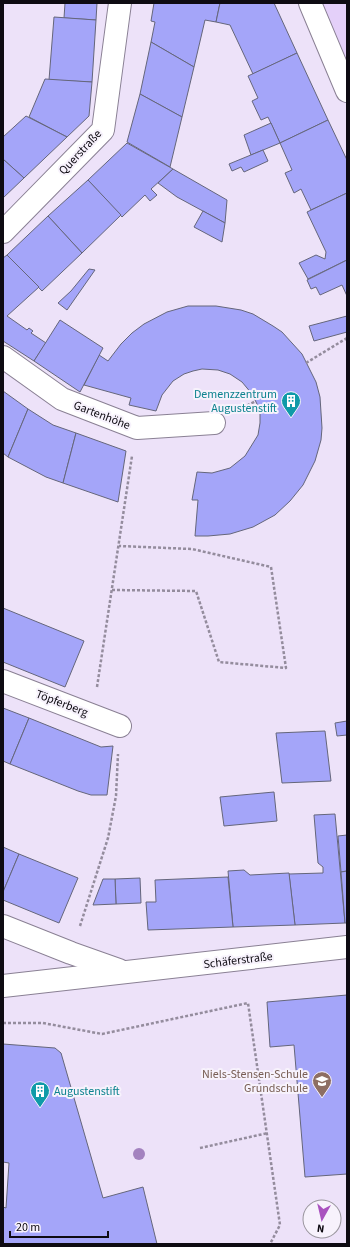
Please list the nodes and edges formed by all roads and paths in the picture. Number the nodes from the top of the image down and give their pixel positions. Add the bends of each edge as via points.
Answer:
1 (120, 3) edge
2 (310, 3) edge
3 (347, 91) edge
4 (3, 232) edge
5 (347, 338) edge
6 (3, 358) edge
7 (306, 362) dead end
8 (214, 423) dead end
9 (137, 428) junction
10 (119, 546) junction
11 (112, 590) junction
12 (3, 681) edge
13 (92, 715) junction
14 (120, 726) joint
15 (3, 926) edge
16 (347, 947) edge
17 (71, 953) junction
18 (128, 972) junction
19 (3, 986) edge
20 (3, 1023) edge
21 (268, 1132) junction
22 (200, 1148) dead end
23 (270, 1244) edge

1 - 4 street, Querstraße via 103,130
2 - 3 street
5 - 7 path
6 - 9 street, Gartenhöhe via 62,400
8 - 9 street, Gartenhöhe
9 - 10 path
10 - 11 path
10 - 11 path via 192,549 271,567 286,668 219,662 196,590
11 - 13 path
12 - 13 street, Töpferberg
13 - 14 street, Töpferberg
14 - 17 path via 116,796 108,838
15 - 17 street, Schäferstraße
16 - 18 street, Schäferstraße
17 - 18 street, Schäferstraße
18 - 19 street, Schäferstraße
20 - 21 path via 43,1023 102,1034 248,1003
21 - 22 path
21 - 23 path via 280,1225

